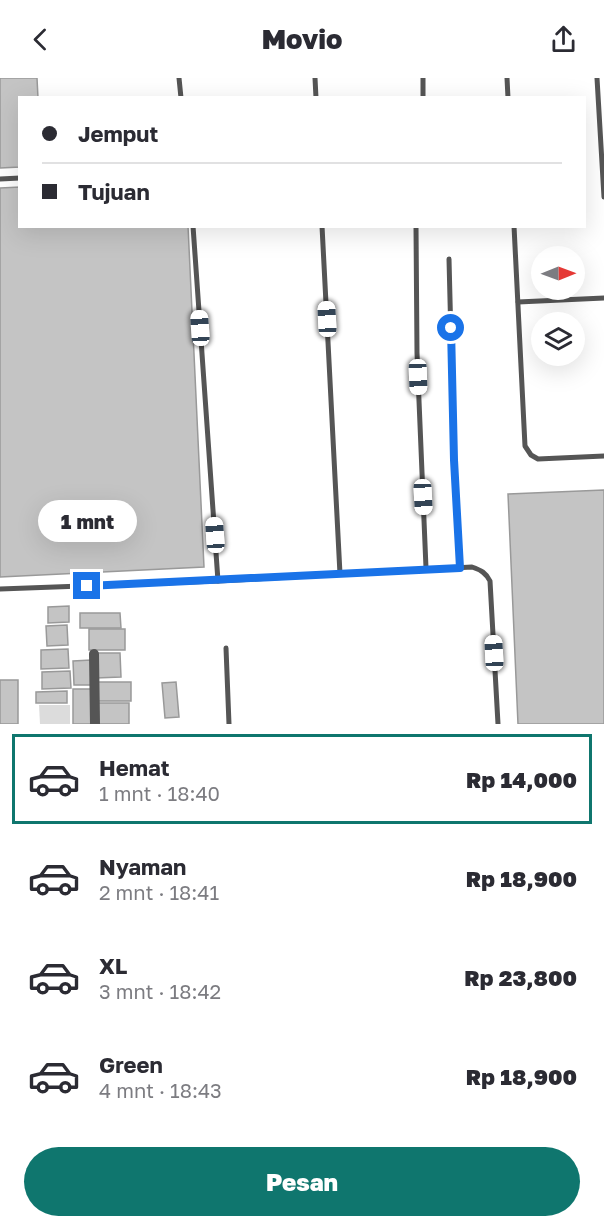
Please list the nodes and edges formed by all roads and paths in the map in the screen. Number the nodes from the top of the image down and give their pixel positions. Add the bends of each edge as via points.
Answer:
1 (179, 78) edge
2 (315, 78) edge
3 (423, 78) edge
4 (507, 78) edge
5 (597, 78) edge
6 (181, 96) edge
7 (316, 96) edge
8 (423, 96) edge
9 (508, 96) edge
10 (18, 178) edge
11 (0, 179) edge
12 (604, 197) edge
13 (193, 228) edge
14 (322, 228) edge
15 (416, 228) edge
16 (514, 228) edge
17 (449, 259) dead end
18 (604, 298) edge
19 (518, 302) junction
20 (604, 456) edge
21 (426, 568) junction
22 (460, 568) junction
23 (340, 574) junction
24 (218, 581) junction
25 (0, 589) edge
26 (226, 648) dead end
27 (94, 654) dead end
28 (95, 724) edge
29 (229, 724) edge
30 (498, 724) edge

1 - 6 lane
2 - 7 lane
3 - 8 lane
4 - 9 lane
5 - 12 lane
10 - 11 lane
13 - 24 lane
14 - 23 lane
15 - 21 lane
16 - 19 lane
17 - 22 lane
18 - 19 lane
19 - 20 lane via 525,446 538,459
21 - 22 lane
21 - 23 lane
22 - 30 lane via 479,569 490,582
23 - 24 lane
24 - 25 lane
26 - 29 lane
27 - 28 street

